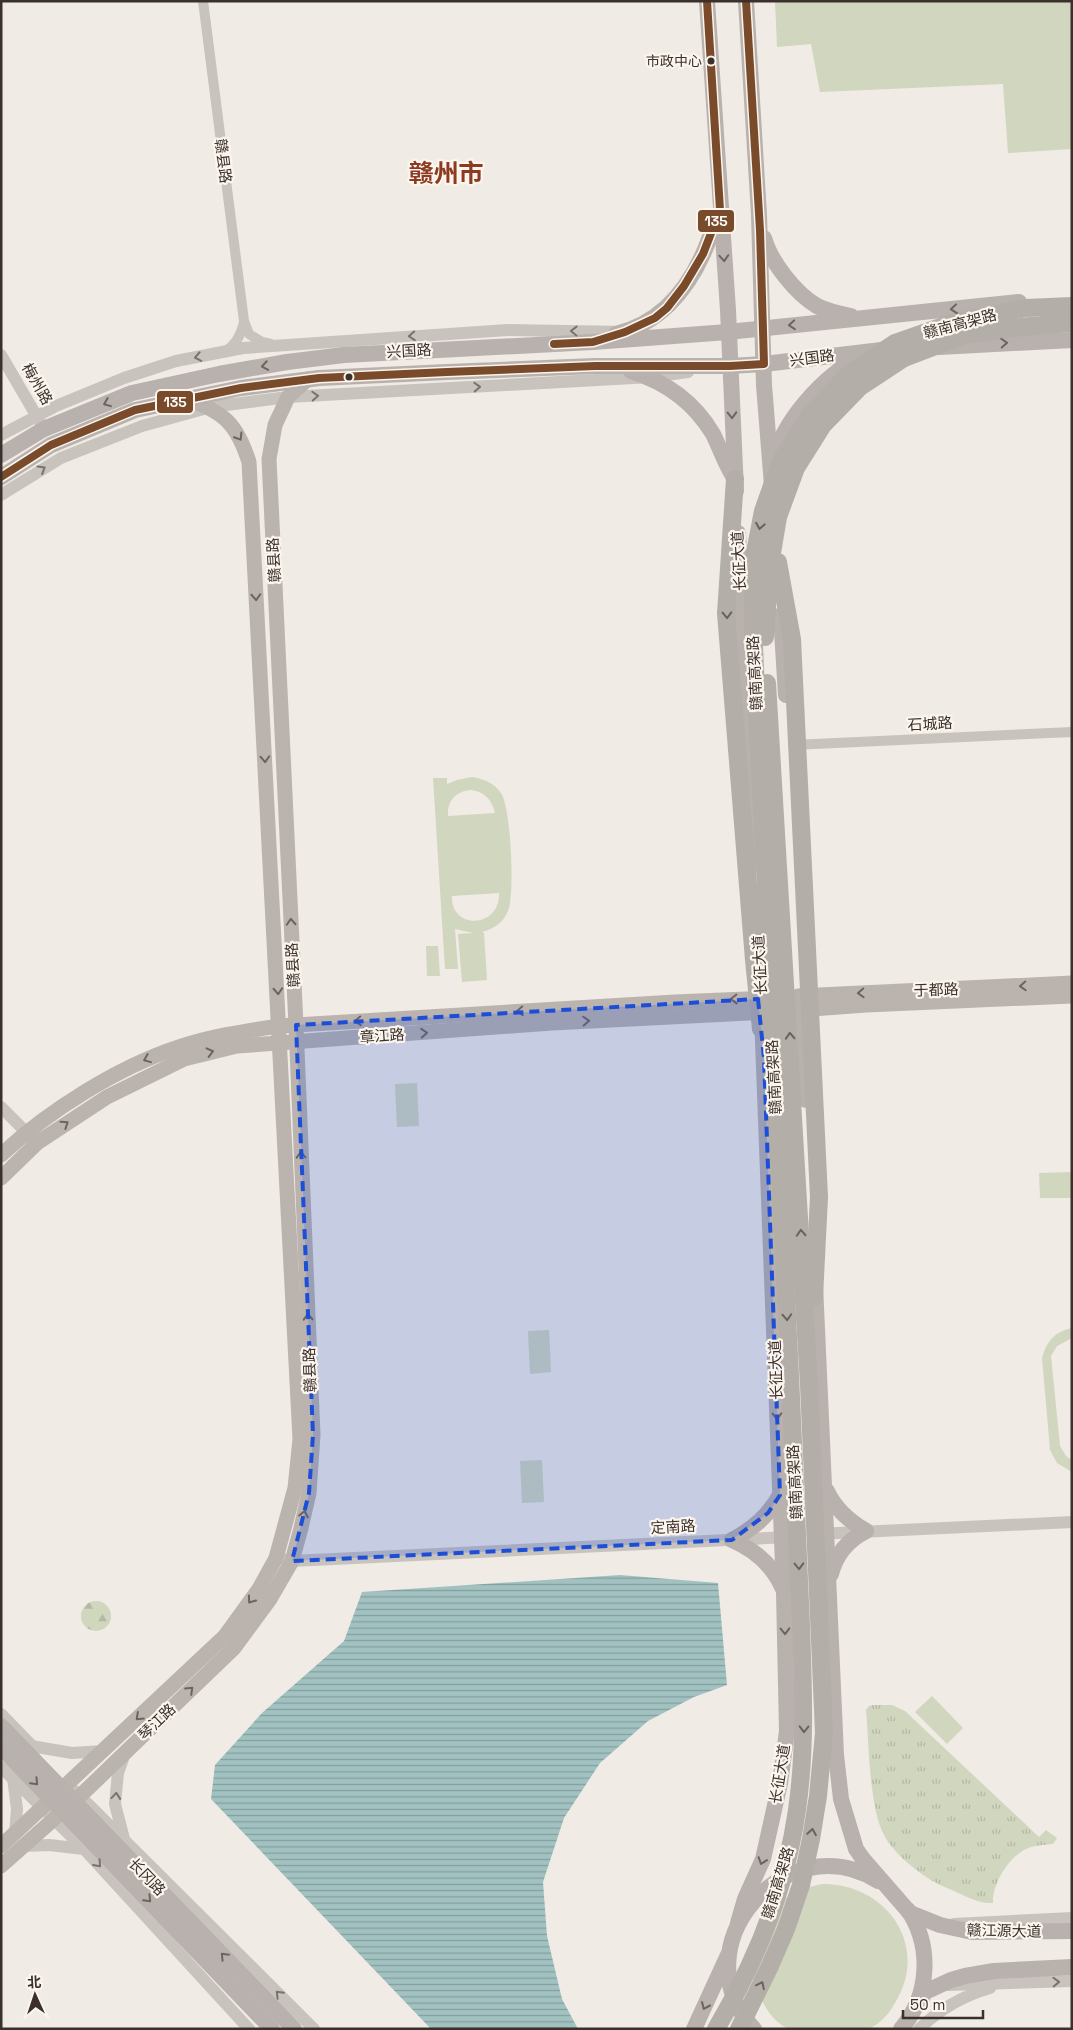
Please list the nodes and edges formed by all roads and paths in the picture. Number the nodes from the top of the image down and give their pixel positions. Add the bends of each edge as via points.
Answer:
1 (203, 1) edge
2 (707, 1) edge
3 (746, 1) edge
4 (720, 210) junction
5 (759, 215) junction
6 (1072, 298) edge
7 (1072, 306) edge
8 (886, 317) junction
9 (244, 321) junction
10 (1072, 323) edge
11 (763, 328) junction
12 (625, 332) junction
13 (728, 332) junction
14 (1072, 340) edge
15 (593, 342) junction
16 (276, 345) junction
17 (873, 350) junction
18 (224, 352) junction
19 (1, 355) edge
20 (764, 364) junction
21 (595, 366) junction
22 (730, 366) junction
23 (651, 377) junction
24 (308, 379) junction
25 (288, 397) junction
26 (186, 399) junction
27 (211, 408) junction
28 (40, 422) junction
29 (1, 435) edge
30 (1, 455) edge
31 (771, 473) junction
32 (1, 477) edge
33 (735, 479) junction
34 (1, 495) edge
35 (778, 562) junction
36 (1072, 732) edge
37 (790, 746) junction
38 (1072, 983) edge
39 (1072, 996) edge
40 (801, 1003) junction
41 (762, 1006) junction
42 (296, 1025) junction
43 (280, 1026) junction
44 (279, 1043) junction
45 (297, 1043) junction
46 (1, 1106) edge
47 (32, 1138) junction
48 (1, 1155) edge
49 (1, 1178) edge
50 (782, 1228) junction
51 (809, 1385) junction
52 (825, 1488) junction
53 (780, 1496) junction
54 (1072, 1522) edge
55 (866, 1531) junction
56 (827, 1533) junction
57 (782, 1538) junction
58 (732, 1540) junction
59 (276, 1558) junction
60 (292, 1561) junction
61 (829, 1587) junction
62 (784, 1592) junction
63 (1, 1714) edge
64 (1, 1726) edge
65 (31, 1746) junction
66 (1, 1747) edge
67 (103, 1751) junction
68 (125, 1753) junction
69 (1, 1767) edge
70 (13, 1778) junction
71 (62, 1801) junction
72 (124, 1839) junction
73 (19, 1840) junction
74 (1, 1846) edge
75 (84, 1848) junction
76 (1, 1866) edge
77 (890, 1889) junction
78 (903, 1903) junction
79 (1072, 1918) edge
80 (738, 1923) junction
81 (940, 1925) junction
82 (1072, 1931) edge
83 (730, 1951) junction
84 (1072, 1967) edge
85 (1072, 1981) edge
86 (1005, 1983) junction
87 (938, 1986) junction
88 (908, 2027) edge
89 (249, 2029) edge
90 (272, 2029) edge
91 (294, 2029) edge
92 (314, 2029) edge
93 (694, 2029) edge
94 (716, 2029) edge
95 (739, 2029) edge
96 (754, 2029) edge

1 - 9 street, 赣县路
2 - 4 main road, 长征大道
3 - 5 main road
4 - 12 main road via 697,267 667,308 642,326
4 -> 13 main road, 长征大道
5 - 8 main road via 774,262 816,306 843,314
5 - 11 main road
6 -> 8 main road, 兴国路
7 -> 50 highway, 赣南高架路, bridge via 1026,308 955,322 895,344 850,373 808,417 780,463 763,511 753,563 753,627
8 -> 11 main road, 兴国路
9 - 16 street via 249,334 262,342
9 - 18 street via 238,340
51 -> 10 highway, 赣南高架路, bridge via 764,628 778,517 796,468 823,425 860,387 904,358 964,335
11 - 13 main road, 兴国路
11 - 20 main road
12 - 13 street
12 - 15 main road
12 -> 16 street via 508,330
13 - 15 main road, 兴国路
13 - 22 main road, 长征大道
17 -> 14 main road, 兴国路
15 -> 28 main road, 兴国路 via 344,354 287,362 132,394
16 - 18 street
17 - 20 main road, 兴国路
17 - 31 main road via 843,368 805,403 779,444
18 -> 28 street via 176,361 124,378
19 - 28 street, 梅州路
20 - 22 main road, 兴国路
20 - 31 main road
21 - 22 main road, 兴国路
21 - 23 main road via 608,365
21 - 24 main road, 兴国路
22 - 23 street
22 -> 33 main road, 长征大道
25 -> 23 street
23 - 33 main road via 676,392 697,412 714,436
24 - 25 main road, 赣县路
24 - 26 main road, 兴国路
25 - 27 street
42 -> 25 main road, 赣县路 via 269,458 275,425
26 - 27 main road, 赣县路
26 - 32 main road, 兴国路 via 135,410 51,445
34 -> 27 street via 61,458 142,426
27 -> 43 main road, 赣县路 via 232,426 249,462
28 - 29 street
28 - 30 main road, 兴国路
31 - 35 main road
33 - 41 main road, 长征大道
33 -> 50 highway, bridge via 726,613 754,960
35 - 37 main road
35 - 51 highway, bridge via 792,639 820,1197
36 - 37 street, 石城路
37 - 40 main road
38 -> 40 main road, 于都路
39 - 40 main road, 于都路 via 844,1006
40 - 41 main road, 章江路
40 - 52 main road
41 -> 42 main road, 章江路 via 665,1002
45 -> 41 main road, 章江路
41 -> 53 main road, 长征大道
42 - 43 main road, 章江路
42 - 45 main road, 赣县路
43 - 44 main road, 赣县路
43 -> 47 main road, 章江路 via 180,1046 141,1062 101,1082
44 - 45 main road, 章江路
47 -> 44 main road, 章江路 via 107,1096 184,1059 236,1046
44 - 59 main road, 赣县路 via 300,1439 295,1488
60 -> 45 main road, 赣县路 via 309,1493 313,1435
46 - 47 street
47 - 48 main road, 章江路
47 - 49 main road, 章江路
50 -> 94 highway, 赣南高架路, bridge via 798,1539 804,1726 802,1766 797,1812 777,1898 742,1982
95 -> 51 highway, 赣南高架路, bridge via 770,1966 801,1885 818,1796 824,1733
52 - 55 main road via 839,1511
52 - 56 main road
53 - 57 main road, 长征大道
53 - 58 main road via 761,1521
54 - 55 street, 定南路
55 - 56 street, 定南路
55 - 61 main road via 838,1556
56 - 57 street, 定南路
56 - 61 main road
57 - 58 street, 定南路
57 - 62 main road, 长征大道
58 - 60 street, 定南路
58 - 62 main road via 751,1549 767,1563
59 - 60 street, 定南路
59 -> 67 main road, 琴江路 via 260,1589 225,1636
68 -> 60 main road, 琴江路 via 234,1648 270,1599
61 - 77 main road via 834,1721 841,1798 856,1849
62 -> 80 main road, 长征大道 via 786,1731 780,1783 763,1859
63 - 65 street
64 - 71 main road, 长冈路
65 - 67 street via 72,1754
65 - 71 street
66 -> 71 main road, 长冈路
67 - 71 main road, 琴江路
68 - 71 main road, 琴江路
72 -> 68 street via 115,1804 118,1773
69 - 70 street
70 - 71 street
70 - 73 street
71 - 72 street
71 - 73 main road, 琴江路
71 - 75 street
71 -> 90 main road, 长冈路
91 -> 71 main road, 长冈路
92 -> 72 street
73 - 74 main road, 琴江路
73 - 75 street
73 - 76 main road, 琴江路
75 -> 89 street
77 - 78 main road, 赣江源大道
77 - 80 main road via 875,1879 850,1870 806,1869 781,1878 759,1894
78 - 81 main road, 赣江源大道 via 910,1913
78 - 88 main road via 917,1927 925,1953 922,1990
79 - 81 street
80 - 83 main road, 长征大道
81 - 82 main road, 赣江源大道 via 988,1933
83 -> 93 main road
83 - 96 main road via 732,1989 739,2008
84 - 87 main road via 979,1973
86 -> 85 street
86 - 87 street
86 - 88 street via 958,2000
87 - 88 main road via 925,1992

